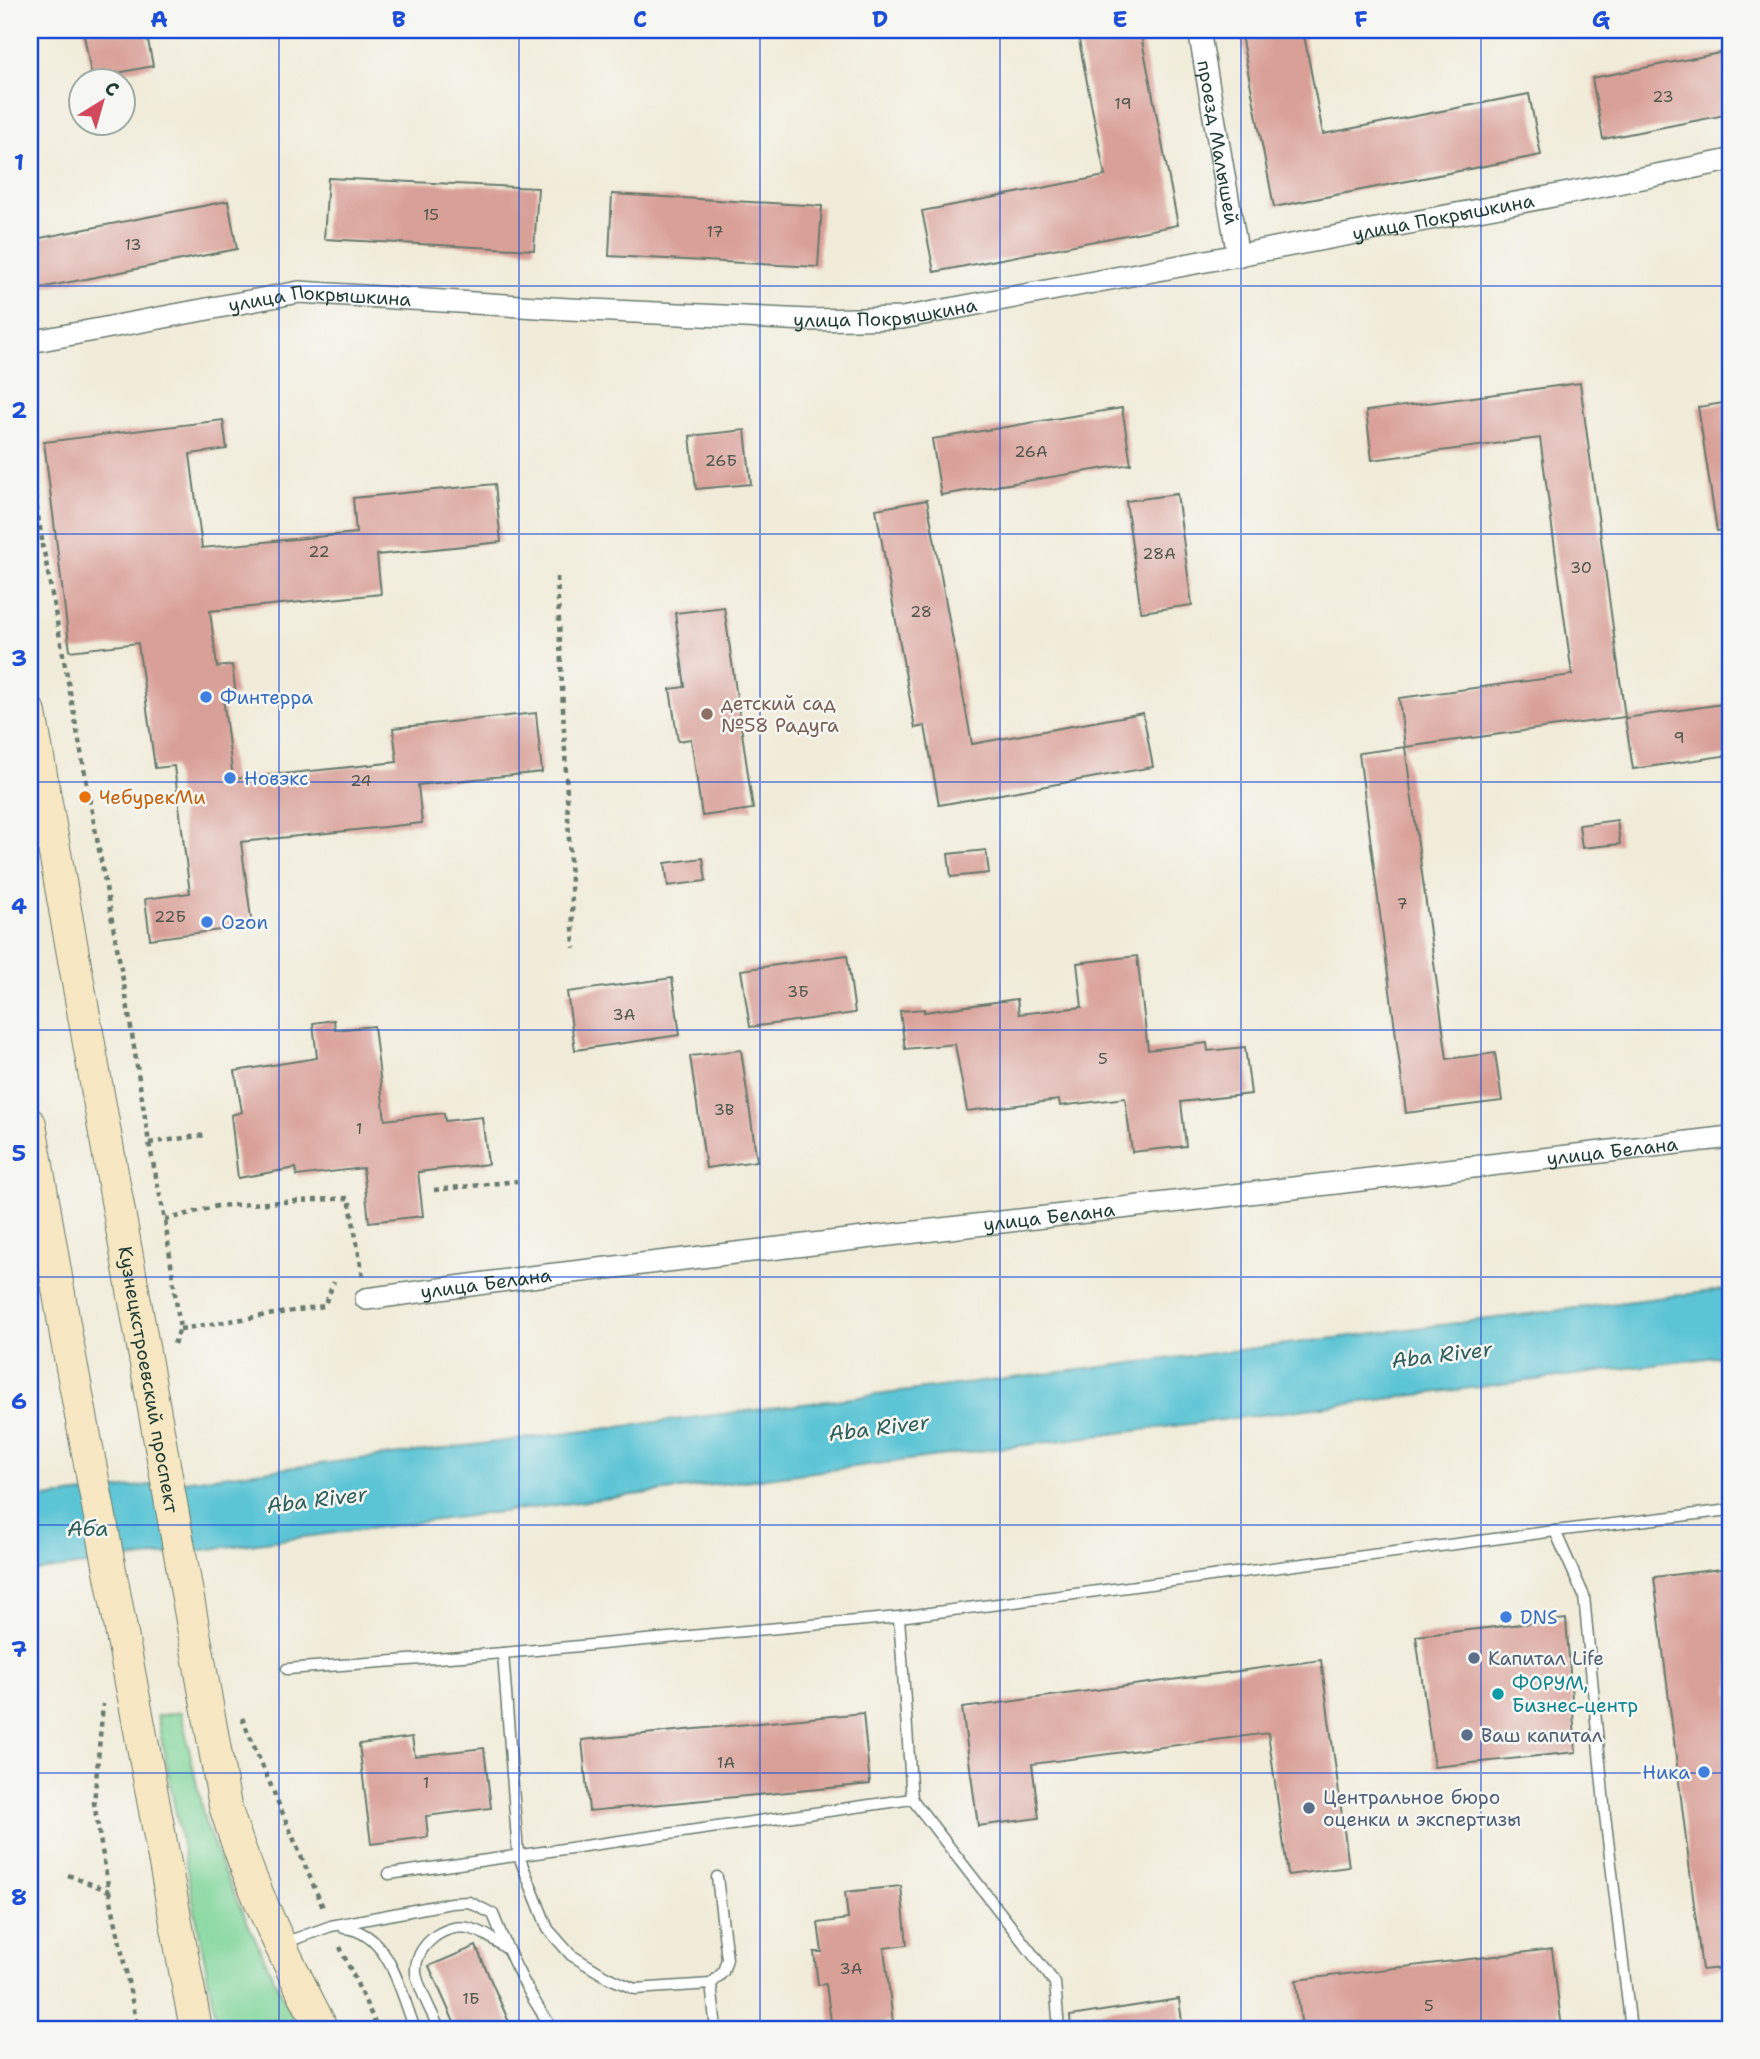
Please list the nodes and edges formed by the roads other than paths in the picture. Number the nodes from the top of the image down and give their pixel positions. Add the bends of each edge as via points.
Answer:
1 (1199, 30) edge
2 (1730, 160) edge
3 (1238, 256) junction
4 (30, 342) edge
5 (30, 713) edge
6 (30, 1124) edge
7 (1730, 1137) edge
8 (366, 1299) road end
9 (1730, 1510) edge
10 (1555, 1531) junction
11 (899, 1617) junction
12 (503, 1653) junction
13 (287, 1669) dead end
14 (912, 1799) junction
15 (518, 1854) junction
16 (389, 1874) dead end
17 (717, 1877) dead end
18 (331, 1926) junction
19 (279, 1945) junction
20 (507, 1949) junction
21 (711, 1984) junction
22 (196, 2029) edge
23 (322, 2029) edge
24 (415, 2029) edge
25 (439, 2029) edge
26 (553, 2029) edge
27 (716, 2029) edge
28 (1059, 2029) edge
29 (1631, 2029) edge

1 - 3 street, проезд Малышей
2 - 3 street, улица Покрышкина
3 - 4 street, улица Покрышкина via 902,318 809,320 299,292
5 - 19 main road, Кузнецкстроевский проспект via 225,1806
6 - 22 main road
7 - 8 street, улица Белана
9 - 10 lane
10 - 11 lane
10 - 29 lane via 1584,1596
11 - 12 lane
11 - 14 lane
12 - 13 lane
12 - 15 lane
14 - 15 lane
14 - 28 lane via 1055,1983
15 - 16 lane
15 - 21 lane via 548,1929 571,1955 635,1989
17 - 21 lane via 727,1959 723,1972
18 - 19 lane
18 - 20 lane via 469,1902 493,1914
18 - 24 lane via 355,1929 376,1943 388,1960
19 - 23 main road, Кузнецкстроевский проспект
20 - 25 lane via 465,1927 429,1940 418,1955 416,1974
20 - 26 lane via 535,2005
21 - 27 lane

